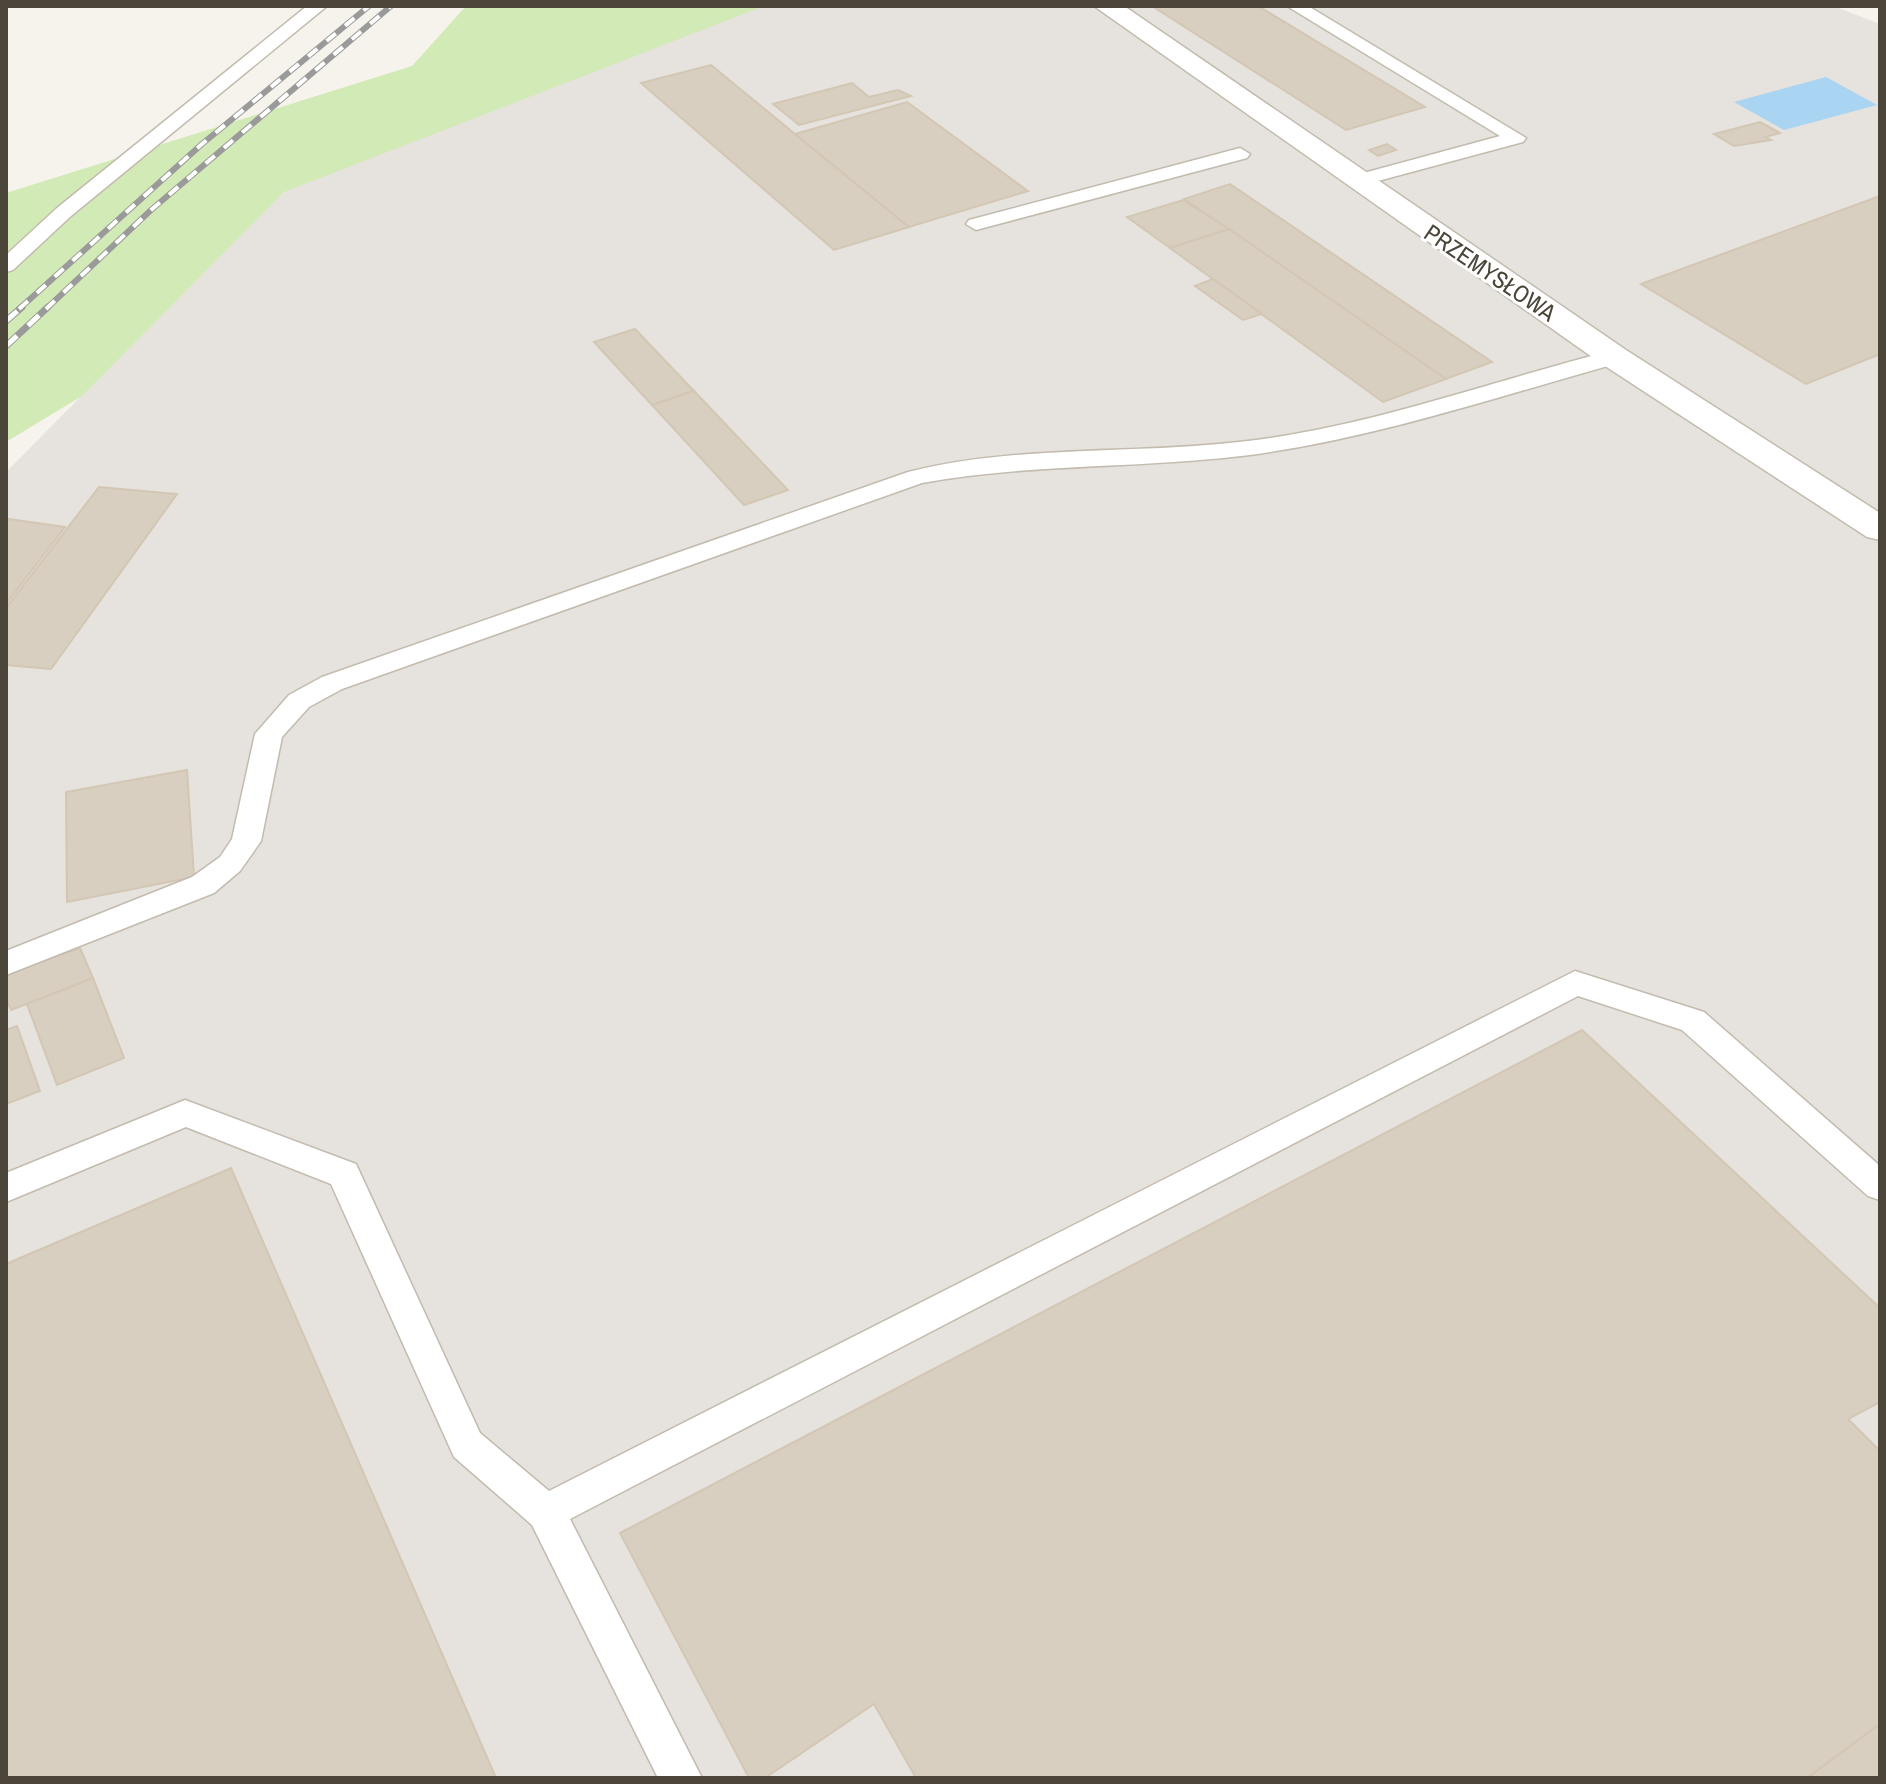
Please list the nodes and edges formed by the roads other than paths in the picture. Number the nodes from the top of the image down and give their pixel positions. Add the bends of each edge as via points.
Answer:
1 (318, 6) edge
2 (1107, 6) edge
3 (1296, 6) edge
4 (1240, 154) dead end
5 (1356, 181) junction
6 (976, 224) dead end
7 (6, 266) edge
8 (1614, 357) junction
9 (1880, 529) edge
10 (6, 963) edge
11 (1880, 1186) edge
12 (6, 1188) edge
13 (546, 1512) junction
14 (681, 1778) edge

1 - 7 lane via 64,212
2 - 5 street, PRZEMYSŁOWA
3 - 5 lane via 1516,138
4 - 6 lane
5 - 8 street, PRZEMYSŁOWA
8 - 9 street, PRZEMYSŁOWA
8 - 10 lane via 1319,437 1159,457 960,467 917,477 332,683 299,701 269,734 246,841 230,864 203,885
11 - 13 lane via 1693,1021 1575,983
12 - 13 lane via 185,1113 344,1174 467,1445
13 - 14 lane

